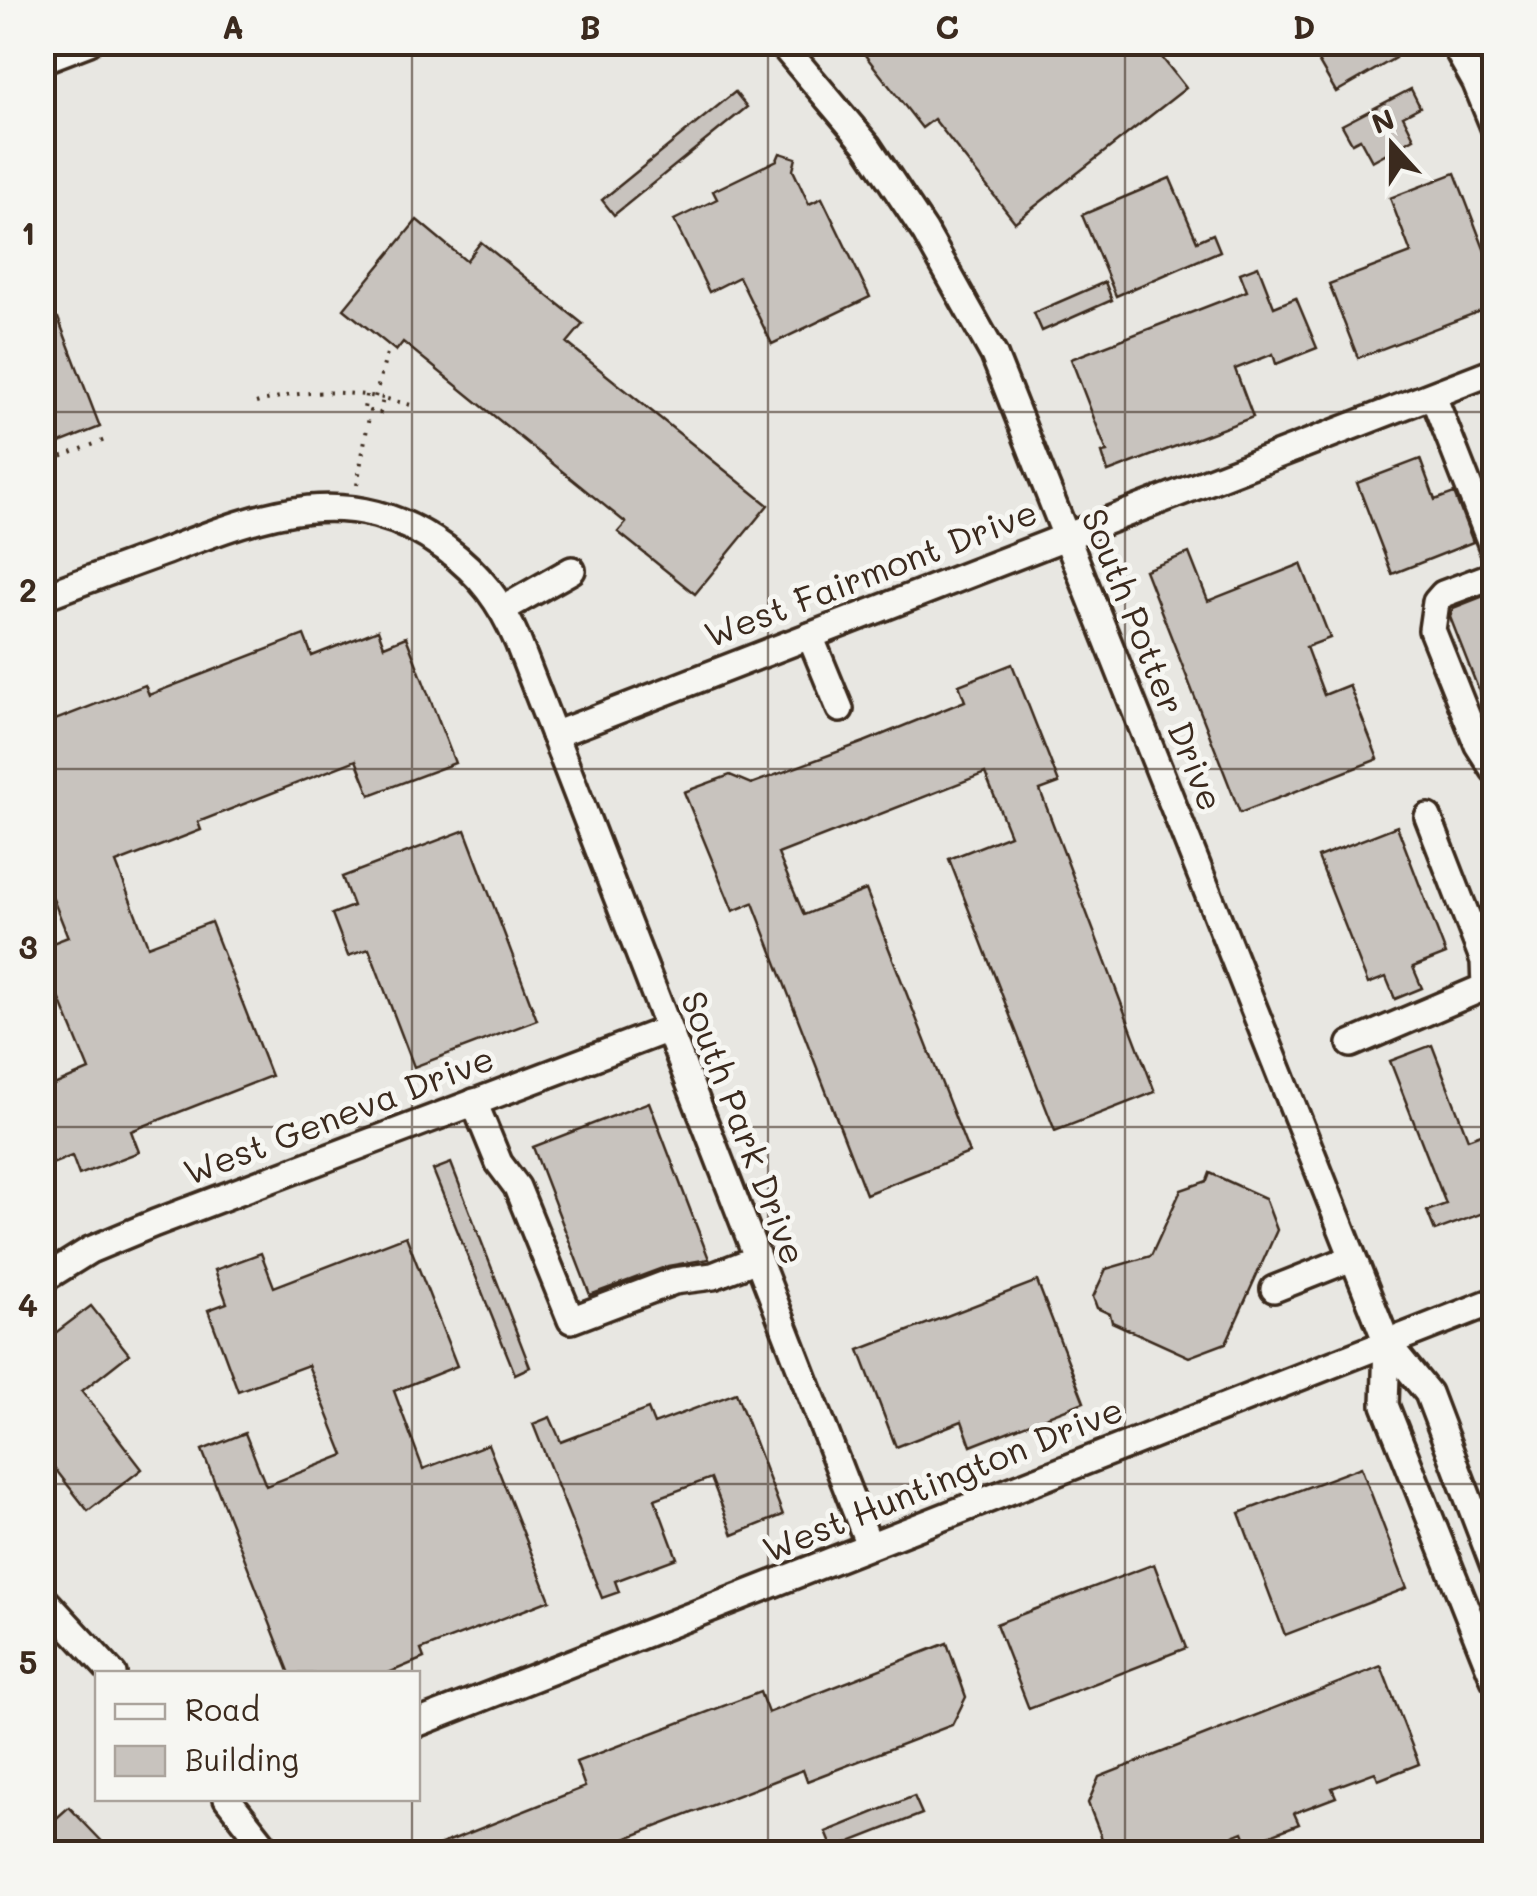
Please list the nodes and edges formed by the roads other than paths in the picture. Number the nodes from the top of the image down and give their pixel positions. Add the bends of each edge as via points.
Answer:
1 (89, 42) edge
2 (780, 42) edge
3 (1452, 42) edge
4 (42, 60) edge
5 (1494, 127) edge
6 (1494, 371) edge
7 (1433, 396) junction
8 (1065, 536) junction
9 (1494, 552) edge
10 (572, 570) dead end
11 (1494, 574) edge
12 (42, 597) edge
13 (503, 609) junction
14 (810, 636) junction
15 (840, 709) dead end
16 (554, 736) junction
17 (1490, 765) edge
18 (1428, 817) dead end
19 (666, 1030) junction
20 (1352, 1044) dead end
21 (474, 1102) junction
22 (1352, 1258) junction
23 (757, 1259) junction
24 (42, 1280) edge
25 (1274, 1289) dead end
26 (1494, 1302) edge
27 (1387, 1343) junction
28 (869, 1545) junction
29 (1494, 1566) edge
30 (42, 1597) edge
31 (109, 1671) edge
32 (1494, 1679) edge
33 (420, 1722) edge
34 (230, 1801) edge
35 (271, 1854) edge

1 - 4 street
2 - 8 street, South Potter Drive via 867,145 962,295 994,355
3 - 5 street
6 - 7 street, West Fairmont Drive
7 - 8 street, West Fairmont Drive
7 - 9 street
8 - 14 street, West Fairmont Drive
8 - 22 street, South Potter Drive
10 - 13 street
11 - 17 street via 1442,594 1432,630
12 - 13 street, South Park Drive via 235,524 318,507 398,521 430,537 486,583
13 - 16 street, South Park Drive
14 - 15 street
14 - 16 street, West Fairmont Drive
16 - 19 street, South Park Drive
18 - 20 street via 1484,961 1486,987
19 - 21 street, West Geneva Drive
19 - 23 street, South Park Drive
21 - 23 street via 571,1320
21 - 24 street, West Geneva Drive via 155,1223 90,1250
22 - 25 street
22 - 27 street, South Potter Drive
23 - 28 street, South Park Drive
26 - 27 street, West Huntington Drive
27 - 28 street, West Huntington Drive
27 - 29 street, South Potter Drive via 1428,1393
27 - 32 street, South Potter Drive via 1385,1405
28 - 33 street, West Huntington Drive
30 - 31 street
34 - 35 street

